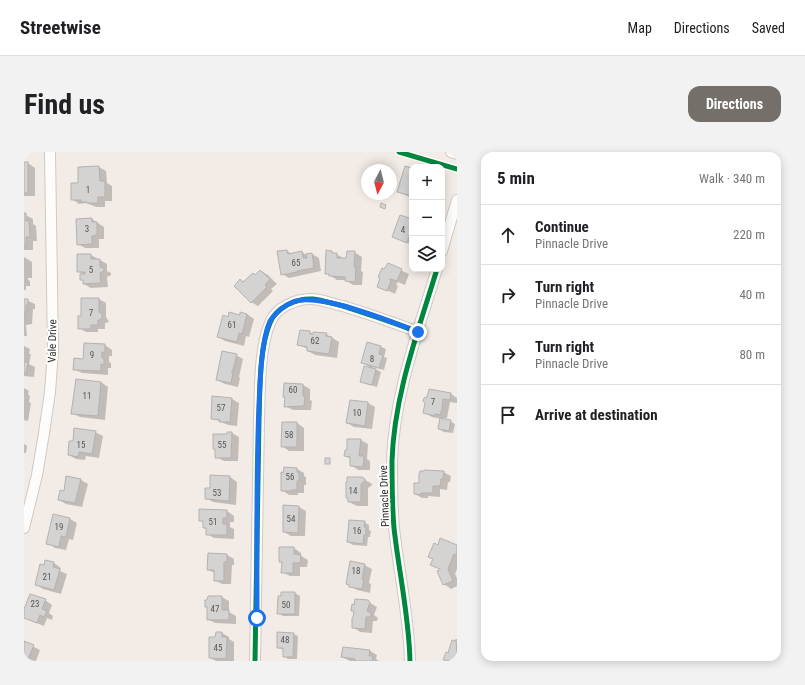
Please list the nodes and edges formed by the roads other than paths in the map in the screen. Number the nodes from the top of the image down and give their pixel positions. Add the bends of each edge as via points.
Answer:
1 (50, 152) edge
2 (451, 152) edge
3 (457, 154) edge
4 (457, 200) edge
5 (445, 241) edge
6 (436, 272) edge
7 (418, 332) junction
8 (24, 528) edge
9 (255, 661) edge
10 (410, 661) edge

1 - 8 street, Vale Drive via 50,392 37,475
2 - 3 street
4 - 5 street
6 - 7 street, Pinnacle Drive
7 - 9 street via 375,316 312,299 294,301 270,321 260,381
7 - 10 street, Pinnacle Drive via 400,395 392,461 394,527 409,634

